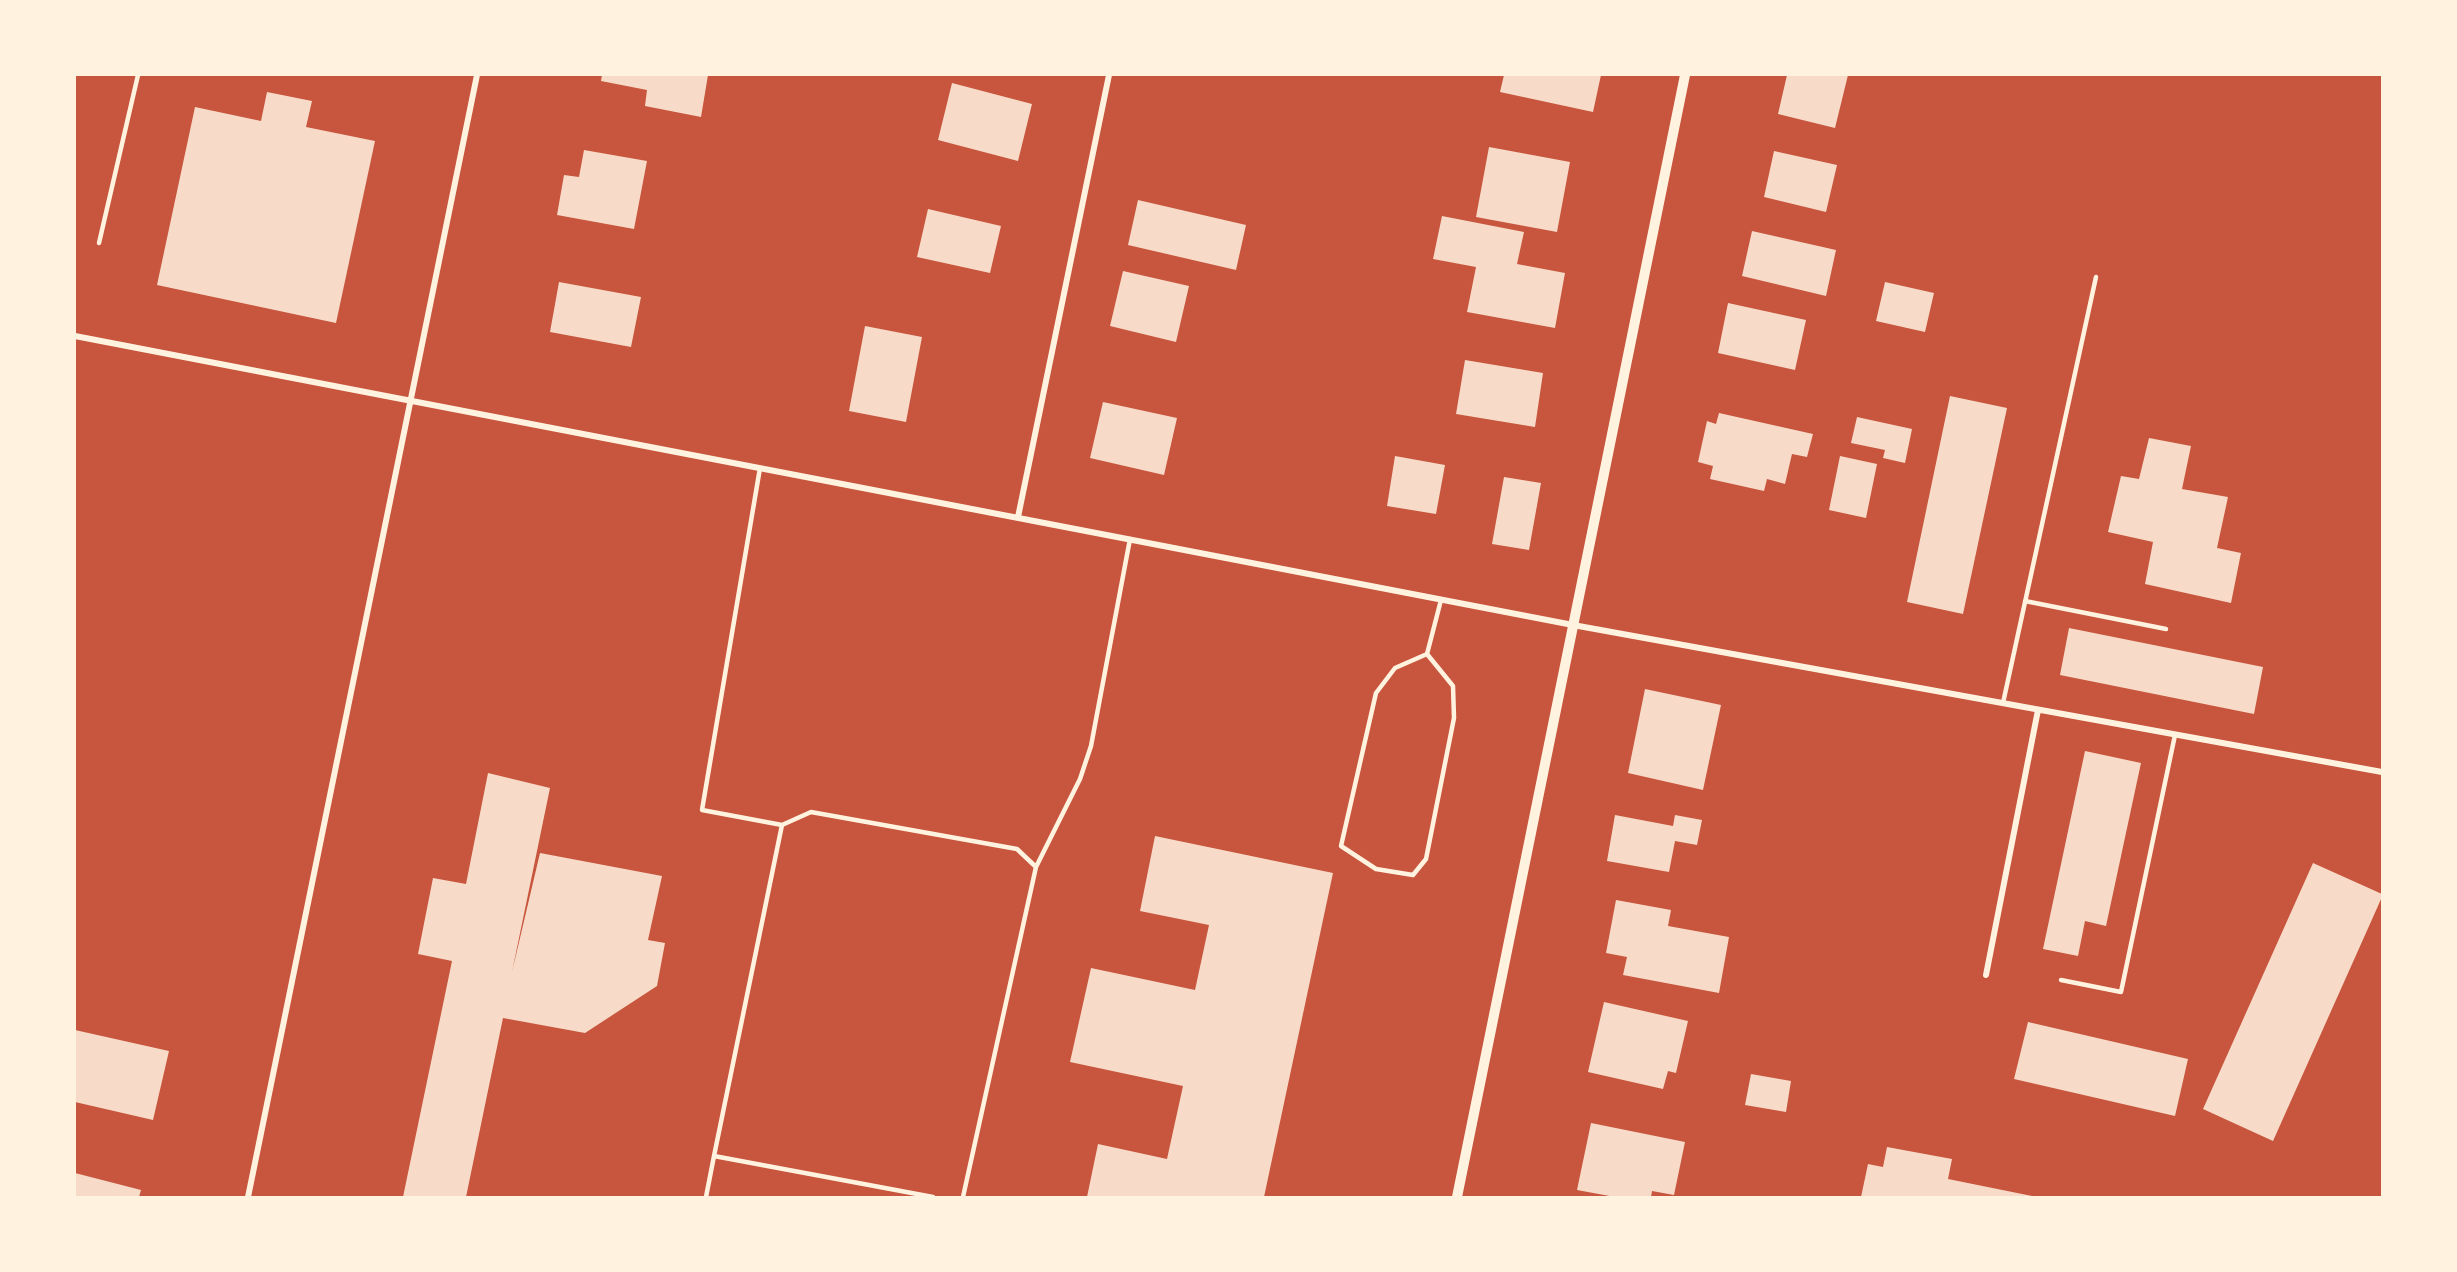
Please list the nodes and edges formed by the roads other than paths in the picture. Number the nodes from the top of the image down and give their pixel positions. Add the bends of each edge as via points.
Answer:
1 (138, 75) edge
2 (477, 75) edge
3 (1108, 75) edge
4 (1685, 75) edge
5 (99, 243) dead end
6 (2096, 277) dead end
7 (75, 336) edge
8 (410, 401) junction
9 (760, 468) junction
10 (1018, 517) junction
11 (1130, 539) junction
12 (1441, 600) junction
13 (2025, 601) junction
14 (1573, 625) junction
15 (2166, 629) dead end
16 (1427, 654) junction
17 (2003, 704) junction
18 (2038, 710) junction
19 (2175, 735) junction
20 (2382, 772) edge
21 (782, 825) junction
22 (1036, 867) junction
23 (1986, 975) dead end
24 (2061, 980) dead end
25 (714, 1156) junction
26 (248, 1197) edge
27 (706, 1197) edge
28 (933, 1197) edge
29 (963, 1197) edge
30 (1457, 1197) edge

1 - 5 lane
2 - 8 street
3 - 10 street
4 - 14 street
6 - 13 lane
7 - 8 street
8 - 9 street
8 - 26 street
9 - 10 street
9 - 21 lane via 702,810
10 - 11 street
11 - 12 street
11 - 22 lane via 1091,746 1080,779
12 - 14 street
12 - 16 lane
13 - 15 lane
13 - 17 lane
14 - 17 street
14 - 30 street
16 - 16 lane via 1395,668 1376,693 1341,846 1376,869 1413,875 1426,859 1454,718 1453,686
17 - 18 street
18 - 19 street
18 - 23 street
19 - 20 street
19 - 24 lane via 2121,992
21 - 22 lane via 811,812 1017,849
21 - 25 lane
22 - 29 lane
25 - 27 lane
25 - 28 lane

